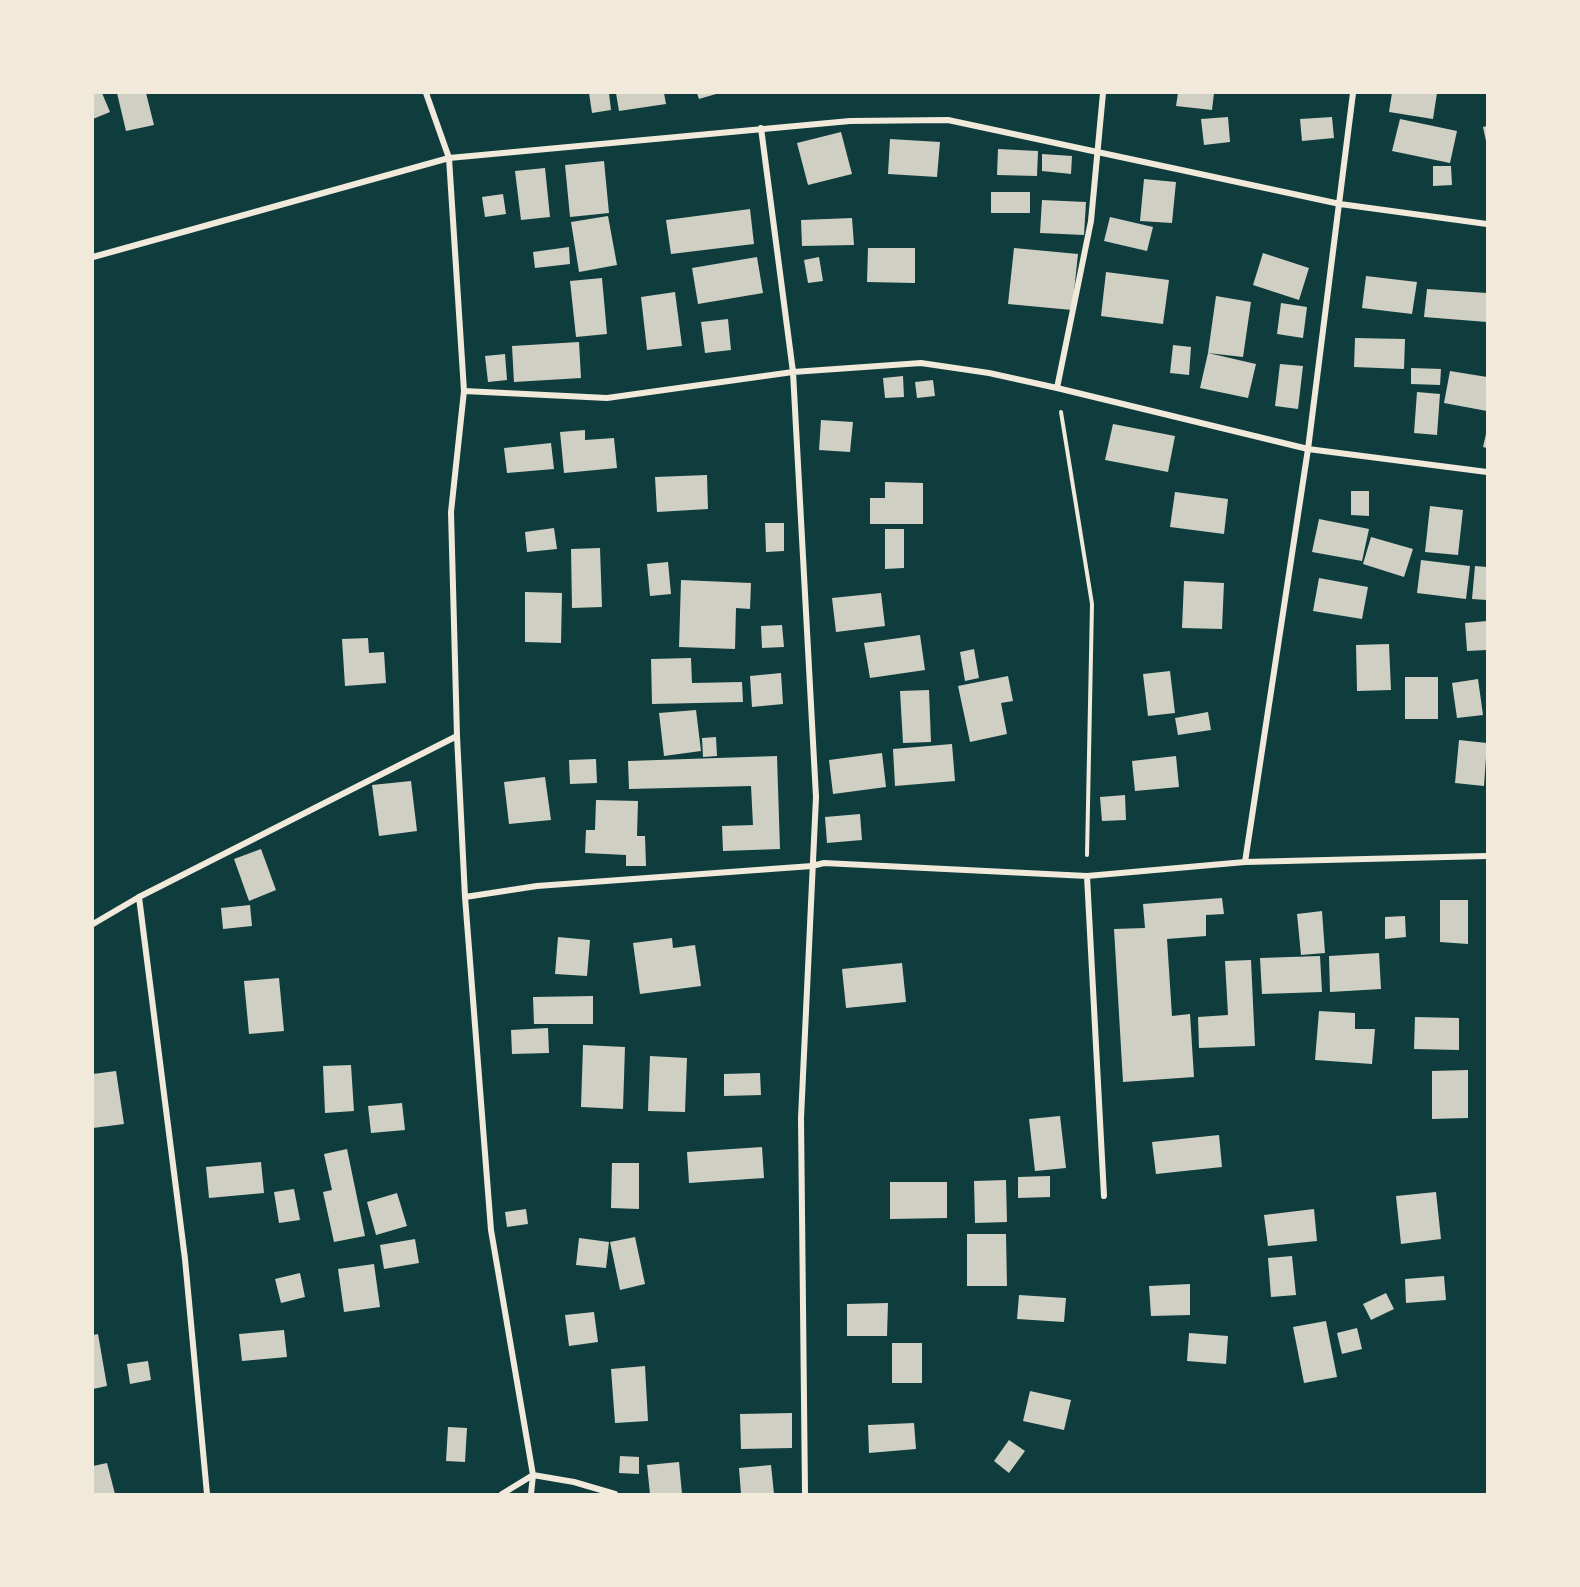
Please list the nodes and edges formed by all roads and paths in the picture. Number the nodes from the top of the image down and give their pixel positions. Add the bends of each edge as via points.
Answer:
1 (426, 93) edge
2 (1103, 93) edge
3 (1353, 93) edge
4 (761, 128) junction
5 (1097, 152) junction
6 (449, 158) junction
7 (1340, 204) junction
8 (1487, 224) edge
9 (93, 257) edge
10 (793, 372) junction
11 (1057, 388) junction
12 (464, 391) junction
13 (1308, 449) junction
14 (1487, 472) edge
15 (457, 736) junction
16 (1487, 855) edge
17 (1245, 862) junction
18 (812, 866) junction
19 (1087, 876) junction
20 (139, 897) junction
21 (465, 897) junction
22 (93, 924) edge
23 (1104, 1196) dead end
24 (533, 1475) junction
25 (207, 1494) edge
26 (502, 1494) edge
27 (531, 1494) edge
28 (615, 1494) edge
29 (805, 1494) edge

1 - 6 street
2 - 5 street
3 - 7 street
4 - 5 street via 850,121 948,120
4 - 6 street
4 - 10 street
5 - 7 street
5 - 11 street via 1091,221
6 - 9 street
6 - 12 street
7 - 8 street
7 - 13 street
10 - 11 street via 921,363
10 - 12 street via 608,398
10 - 18 street via 816,797
11 - 13 street
11 - 19 path via 1092,604
12 - 15 street via 451,512
13 - 14 street
13 - 17 street
15 - 20 street
15 - 21 street
16 - 17 street
17 - 19 street
18 - 19 street via 824,863
18 - 21 street via 537,886
18 - 29 street via 801,1118
19 - 23 street
20 - 22 street
20 - 25 street via 185,1259
21 - 24 street via 491,1230
24 - 26 street
24 - 27 street
24 - 28 street

